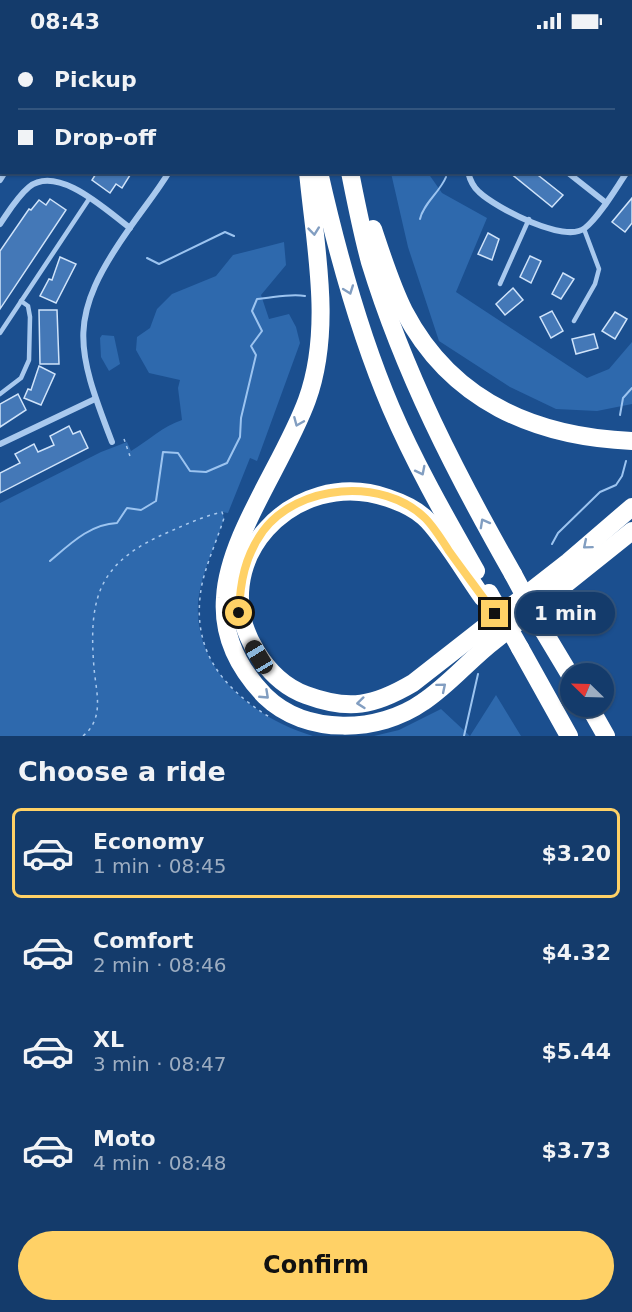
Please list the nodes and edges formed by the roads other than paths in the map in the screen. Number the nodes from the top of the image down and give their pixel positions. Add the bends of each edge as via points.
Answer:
1 (168, 174) edge
2 (308, 174) edge
3 (319, 174) edge
4 (351, 174) edge
5 (352, 174) edge
6 (469, 174) edge
7 (570, 174) edge
8 (626, 174) edge
9 (89, 199) junction
10 (605, 202) junction
11 (528, 219) junction
12 (0, 224) edge
13 (130, 228) junction
14 (584, 229) junction
15 (500, 284) dead end
16 (21, 301) junction
17 (574, 321) dead end
18 (0, 333) edge
19 (0, 394) edge
20 (95, 399) junction
21 (632, 436) edge
22 (606, 440) junction
23 (632, 441) edge
24 (112, 442) dead end
25 (0, 444) edge
26 (632, 507) edge
27 (632, 531) edge
28 (486, 595) junction
29 (563, 663) edge
30 (595, 717) edge
31 (569, 736) edge
32 (606, 736) edge

1 - 13 street
2 -> 27 highway via 321,298 314,375 291,437 236,549 225,598 227,635 254,685 284,711 316,722 355,725 400,714 444,686 474,656
3 -> 28 highway via 344,277 391,407
29 -> 4 highway, bridge via 454,468 400,348 370,261
5 - 22 highway via 404,311 431,351 480,397 520,420 564,434
6 - 11 street via 479,192
7 - 10 street
8 - 10 street
9 - 12 street via 60,182 41,181 16,200
9 - 13 street
9 - 16 lane
10 - 14 street
11 - 14 street via 555,232
11 - 15 lane
13 - 20 street via 88,297 85,361
14 - 17 lane via 598,269 595,284
16 - 18 lane
16 - 19 lane via 28,306 30,316 29,360 21,378
20 - 24 street
20 - 25 street
21 - 22 highway
22 - 23 highway
26 -> 28 highway via 413,683 387,698 359,705 327,703 292,690 259,657 245,634 239,613 243,571 265,529 315,495 340,490 378,494 401,502 424,517
28 - 31 highway, bridge
30 - 32 highway

